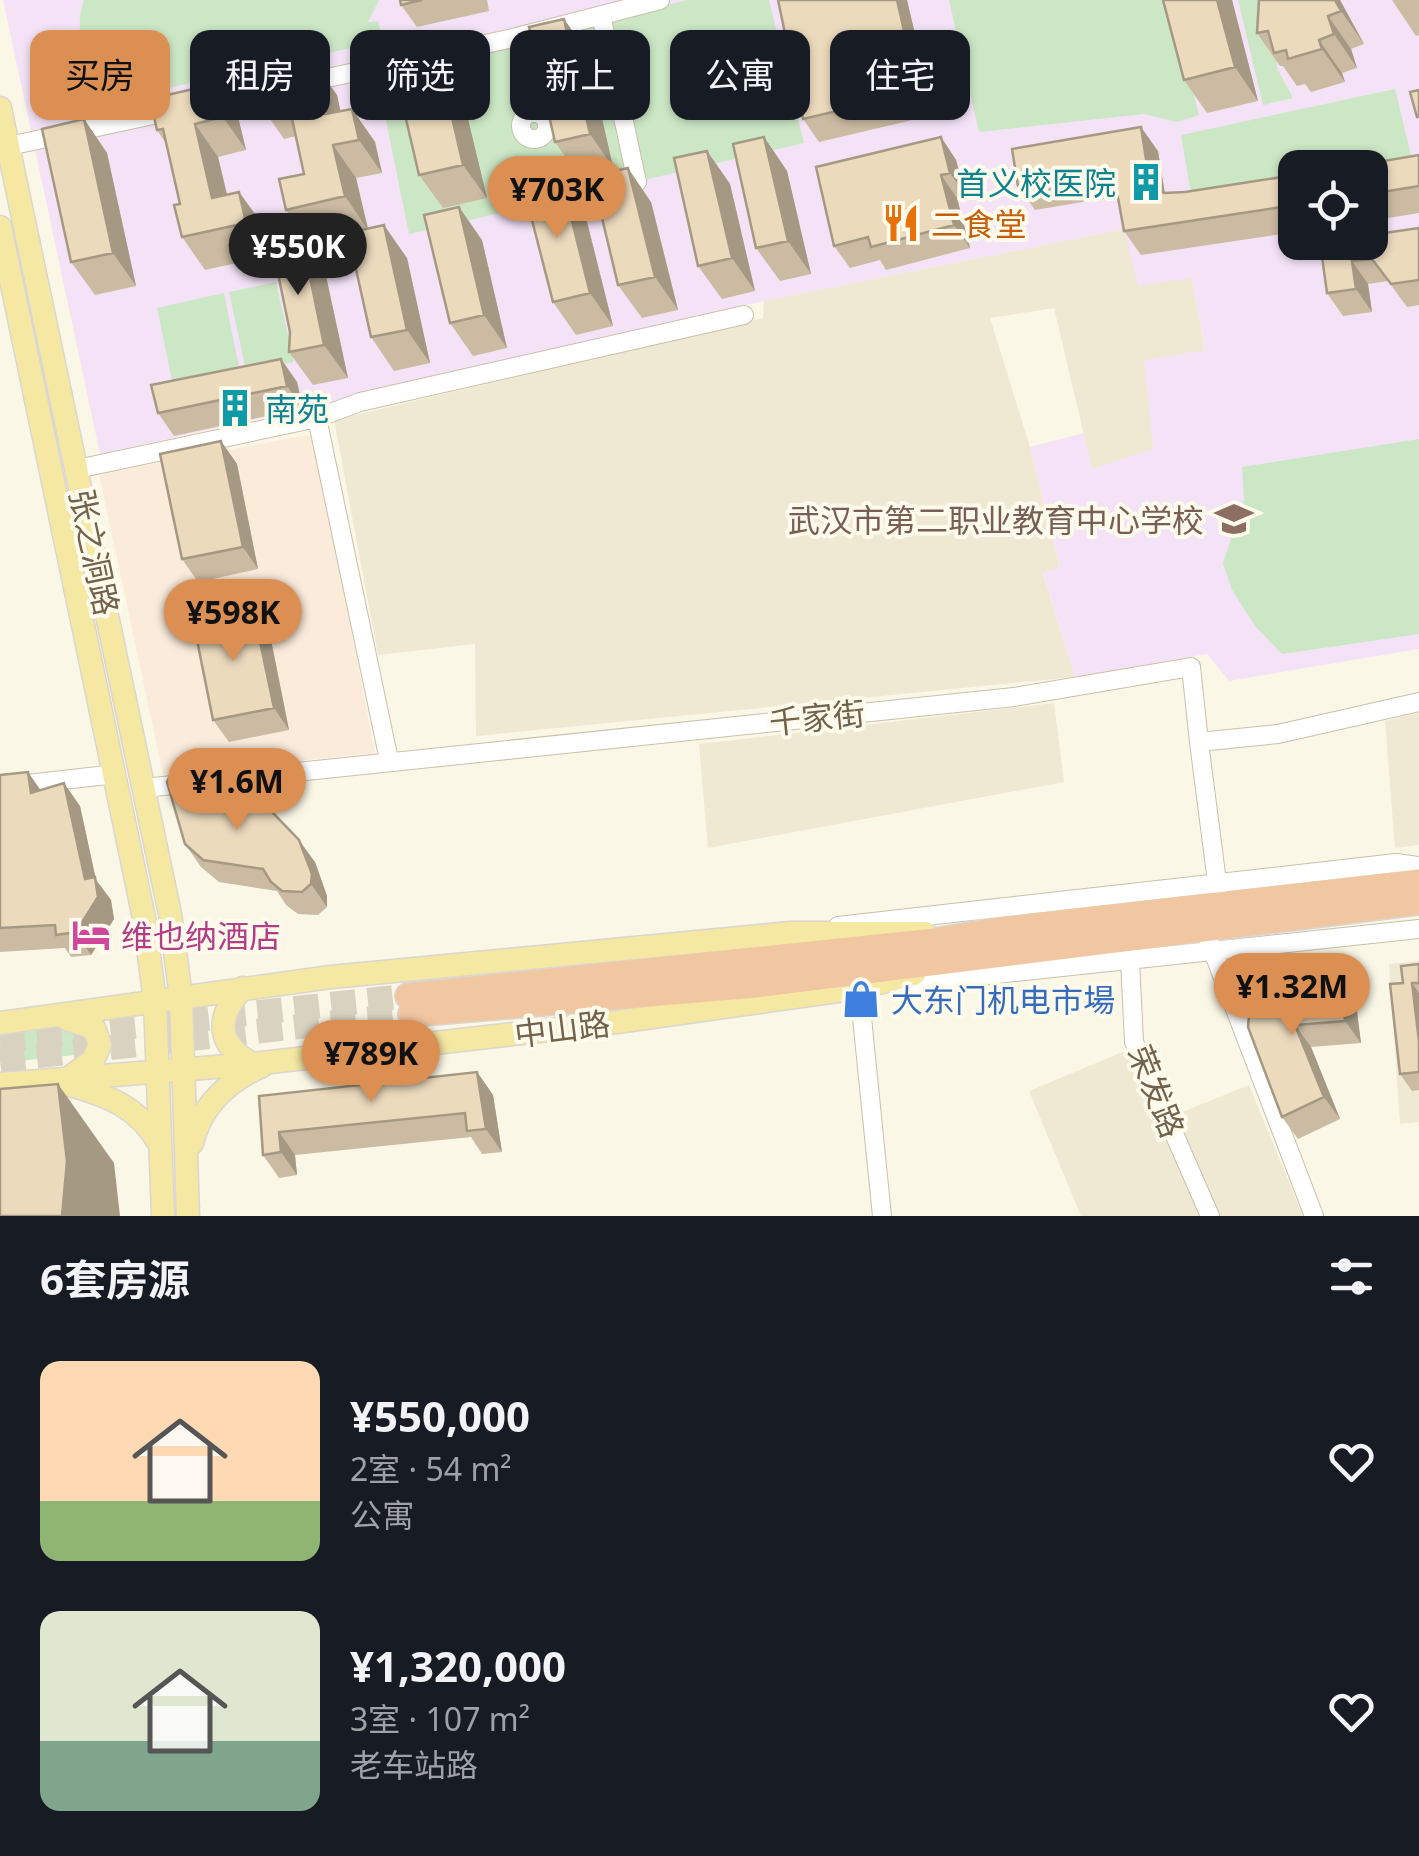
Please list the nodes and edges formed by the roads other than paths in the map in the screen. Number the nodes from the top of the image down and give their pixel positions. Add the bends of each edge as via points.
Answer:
1 (660, 0) edge
2 (601, 16) junction
3 (0, 108) edge
4 (4, 147) edge
5 (637, 182) dead end
6 (0, 227) edge
7 (744, 314) dead end
8 (317, 418) junction
9 (78, 468) junction
10 (1419, 702) edge
11 (1200, 742) junction
12 (388, 760) junction
13 (116, 774) junction
14 (0, 787) edge
15 (144, 788) junction
16 (1419, 866) edge
17 (1419, 882) edge
18 (1217, 893) junction
19 (1419, 902) edge
20 (1419, 930) edge
21 (790, 933) junction
22 (999, 941) junction
23 (1209, 941) junction
24 (1130, 961) junction
25 (243, 988) junction
26 (859, 988) junction
27 (181, 997) junction
28 (155, 1001) junction
29 (409, 1005) tunnel mouth
30 (48, 1018) junction
31 (0, 1024) edge
32 (264, 1063) junction
33 (185, 1069) junction
34 (159, 1071) junction
35 (59, 1079) junction
36 (0, 1084) edge
37 (161, 1147) junction
38 (187, 1166) junction
39 (163, 1216) edge
40 (188, 1216) edge
41 (882, 1216) edge
42 (1210, 1216) edge
43 (1314, 1216) edge

1 - 2 street
2 - 4 street
2 - 5 street
3 - 4 main road, 张之洞路
4 - 9 main road, 张之洞路
6 - 13 main road, 张之洞路
7 - 8 street via 360,402
8 - 9 street
8 - 12 street
9 - 15 main road, 张之洞路
10 - 11 street via 1278,734
11 - 12 street, 千家街 via 1190,667 1014,697
11 - 18 street
12 - 15 street, 千家街
13 - 14 street
13 - 28 main road, 张之洞路
15 - 27 main road, 张之洞路
16 - 18 street via 1396,863
17 - 18 highway, 中山路
18 - 21 street
18 - 22 highway, 中山路
19 - 23 highway, 中山路
20 - 23 street
21 - 22 main road, 中山路
21 - 25 main road, 中山路
22 - 23 highway, 中山路
22 - 26 main road, 中山路
22 - 29 highway, 中山路 via 756,985
23 - 24 street
23 - 43 street
24 - 26 street
24 - 42 street, 荣发路 via 1134,1042
25 - 27 main road, 中山路
25 - 32 main road via 226,1011 224,1034 237,1055
26 - 32 main road, 中山路
26 - 41 street
27 - 28 main road, 中山路
27 - 33 main road, 张之洞路
28 - 30 main road, 中山路
28 - 34 main road, 张之洞路
30 - 31 main road, 中山路
30 - 35 main road via 86,1022 99,1036 93,1060
32 - 33 main road, 中山路
32 - 38 main road via 208,1105
33 - 34 main road, 中山路
33 - 38 main road, 张之洞路
34 - 35 main road, 中山路
34 - 37 main road, 张之洞路
35 - 36 main road, 中山路
35 - 37 main road via 131,1108
37 - 39 main road, 张之洞路
38 - 40 main road, 张之洞路

